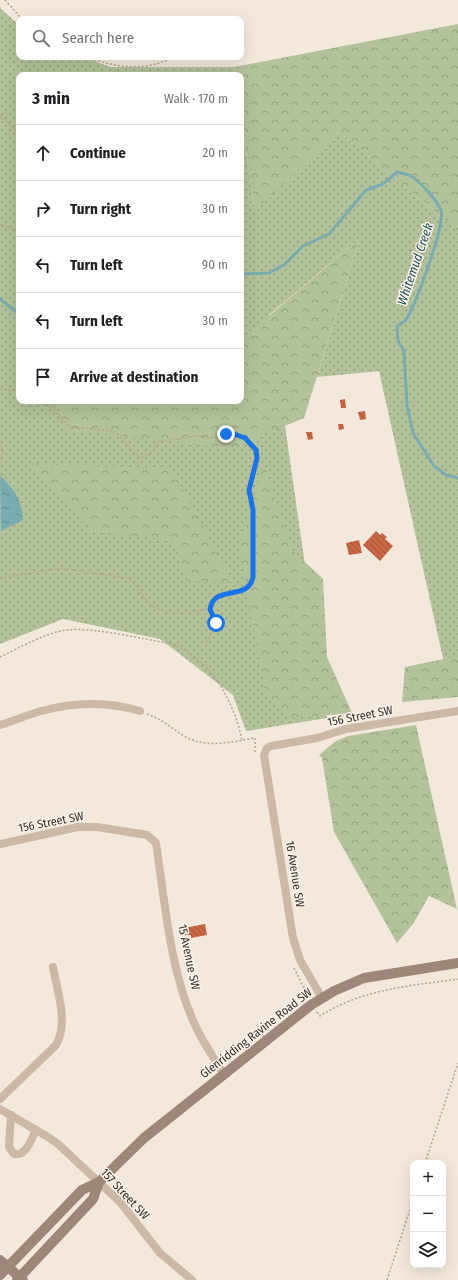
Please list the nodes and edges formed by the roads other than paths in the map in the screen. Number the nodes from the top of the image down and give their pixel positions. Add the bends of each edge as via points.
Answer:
1 (140, 711) road end
2 (458, 711) edge
3 (0, 725) edge
4 (268, 748) joint
5 (152, 838) joint
6 (0, 844) edge
7 (458, 963) edge
8 (53, 966) dead end
9 (322, 998) junction
10 (224, 1075) junction
11 (0, 1099) edge
12 (0, 1109) edge
13 (11, 1115) junction
14 (36, 1130) junction
15 (99, 1182) junction
16 (4, 1263) edge
17 (0, 1275) edge
18 (20, 1279) edge
19 (192, 1280) edge

1 - 3 street via 114,705 82,704 40,712
2 - 4 street, 156 Street SW via 346,729
4 - 9 street, 16 Avenue SW via 264,755 293,938 303,967
5 - 6 street, 156 Street SW via 97,827 78,828
5 - 10 street, 15 Avenue SW via 156,843 174,957 182,989 196,1027
7 - 9 street, Glenridding Ravine Road SW via 364,978
8 - 11 street via 62,1021 60,1038 56,1045
9 - 10 street, Glenridding Ravine Road SW
10 - 15 street, Glenridding Ravine Road SW via 144,1138
12 - 13 street, 157 Street SW
13 - 14 street, 157 Street SW
13 - 14 street via 9,1147 14,1154 26,1150
14 - 15 street, 157 Street SW via 58,1144
15 - 16 street via 82,1190
15 - 18 street via 93,1199
15 - 19 street, 157 Street SW via 130,1213 160,1253
16 - 17 street
16 - 18 street

